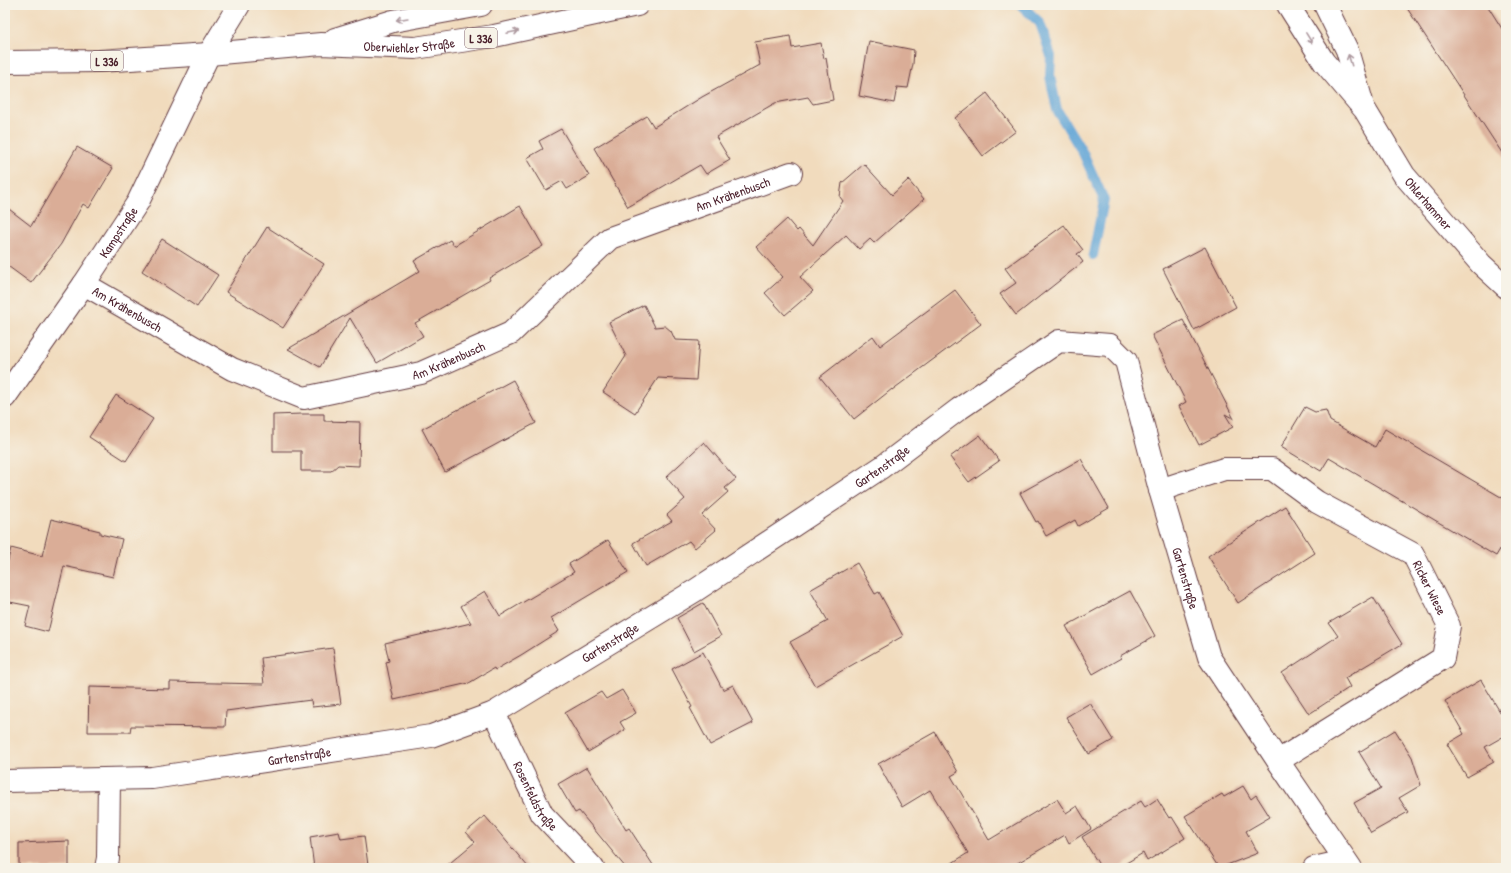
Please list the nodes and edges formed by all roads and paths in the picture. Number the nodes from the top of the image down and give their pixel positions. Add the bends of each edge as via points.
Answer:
1 (239, 5) edge
2 (481, 5) edge
3 (637, 5) edge
4 (1288, 5) edge
5 (1325, 5) edge
6 (321, 44) junction
7 (208, 54) junction
8 (5, 62) edge
9 (1365, 110) junction
10 (791, 174) dead end
11 (84, 284) junction
12 (1506, 287) edge
13 (5, 397) edge
14 (1160, 490) junction
15 (494, 713) junction
16 (1278, 761) junction
17 (109, 779) junction
18 (5, 781) edge
19 (1348, 864) edge
20 (106, 868) edge
21 (593, 868) edge
22 (1314, 868) edge

1 - 7 street, Kampstraße
2 -> 6 street, Oberwiehler Straße / L 336 via 393,21
6 -> 3 street, Oberwiehler Straße / L 336 via 415,48 494,36
4 -> 9 street, Ohlerhammer via 1324,62
9 -> 5 street, Ohlerhammer via 1347,50
6 - 7 street, Oberwiehler Straße / L 336
7 - 8 street, Oberwiehler Straße / L 336 via 99,61
7 - 11 street, Kampstraße via 138,202
9 - 12 street, Ohlerhammer via 1404,175 1481,264
10 - 11 street, Am Krähenbusch via 610,238 511,333 421,373 304,398 232,369
11 - 13 street, Kampstraße
14 - 15 street, Gartenstraße via 1126,361 1110,345 1059,341 959,409 882,467 696,590
14 - 16 street, Gartenstraße via 1209,657
14 - 16 street, Ricker Wiese via 1224,469 1272,469 1317,502 1413,554 1449,626 1443,658
15 - 17 street, Gartenstraße via 431,736 152,778
15 - 21 street, Rosenfeldstraße via 542,814
16 - 19 street, Gartenstraße
17 - 18 street, Gartenstraße
17 - 20 street
19 - 22 street

